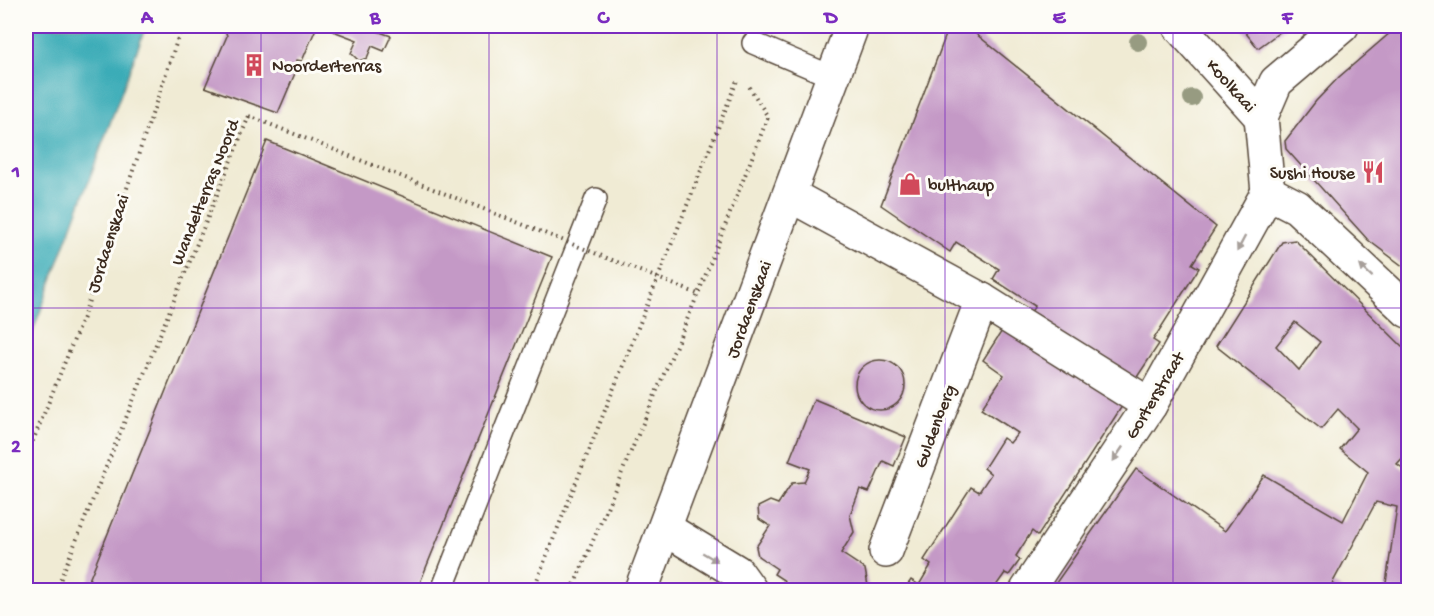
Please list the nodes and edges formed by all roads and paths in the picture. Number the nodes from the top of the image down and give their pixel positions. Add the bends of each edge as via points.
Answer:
1 (182, 26) edge
2 (852, 26) edge
3 (1179, 26) edge
4 (1342, 26) edge
5 (753, 43) dead end
6 (833, 77) junction
7 (1262, 117) junction
8 (1268, 192) junction
9 (790, 195) junction
10 (596, 200) dead end
11 (698, 294) junction
12 (982, 300) junction
13 (1408, 311) edge
14 (1150, 405) junction
15 (26, 459) edge
16 (666, 529) junction
17 (886, 551) dead end
18 (56, 591) edge
19 (442, 591) edge
20 (533, 591) edge
21 (572, 591) edge
22 (641, 591) edge
23 (750, 591) edge
24 (1027, 591) edge

1 - 15 path, Jordaenskaai via 84,315
2 - 6 street, Jordaenskaai
3 - 7 street, Koolkaai
4 - 7 street via 1276,82
5 - 6 lane
6 - 9 street, Jordaenskaai
7 - 8 street
13 -> 8 street via 1297,207
8 -> 14 street, Gorterstraat
9 - 12 street
9 - 16 street, Jordaenskaai
10 - 19 lane
11 - 18 path, Wandelterras Noord, bridge via 249,116
11 - 20 path via 768,117 741,72
11 - 21 path
12 - 14 street
12 - 17 street, Guldenberg
14 -> 24 street, Gorterstraat
16 - 22 street, Jordaenskaai
16 -> 23 street via 737,572

